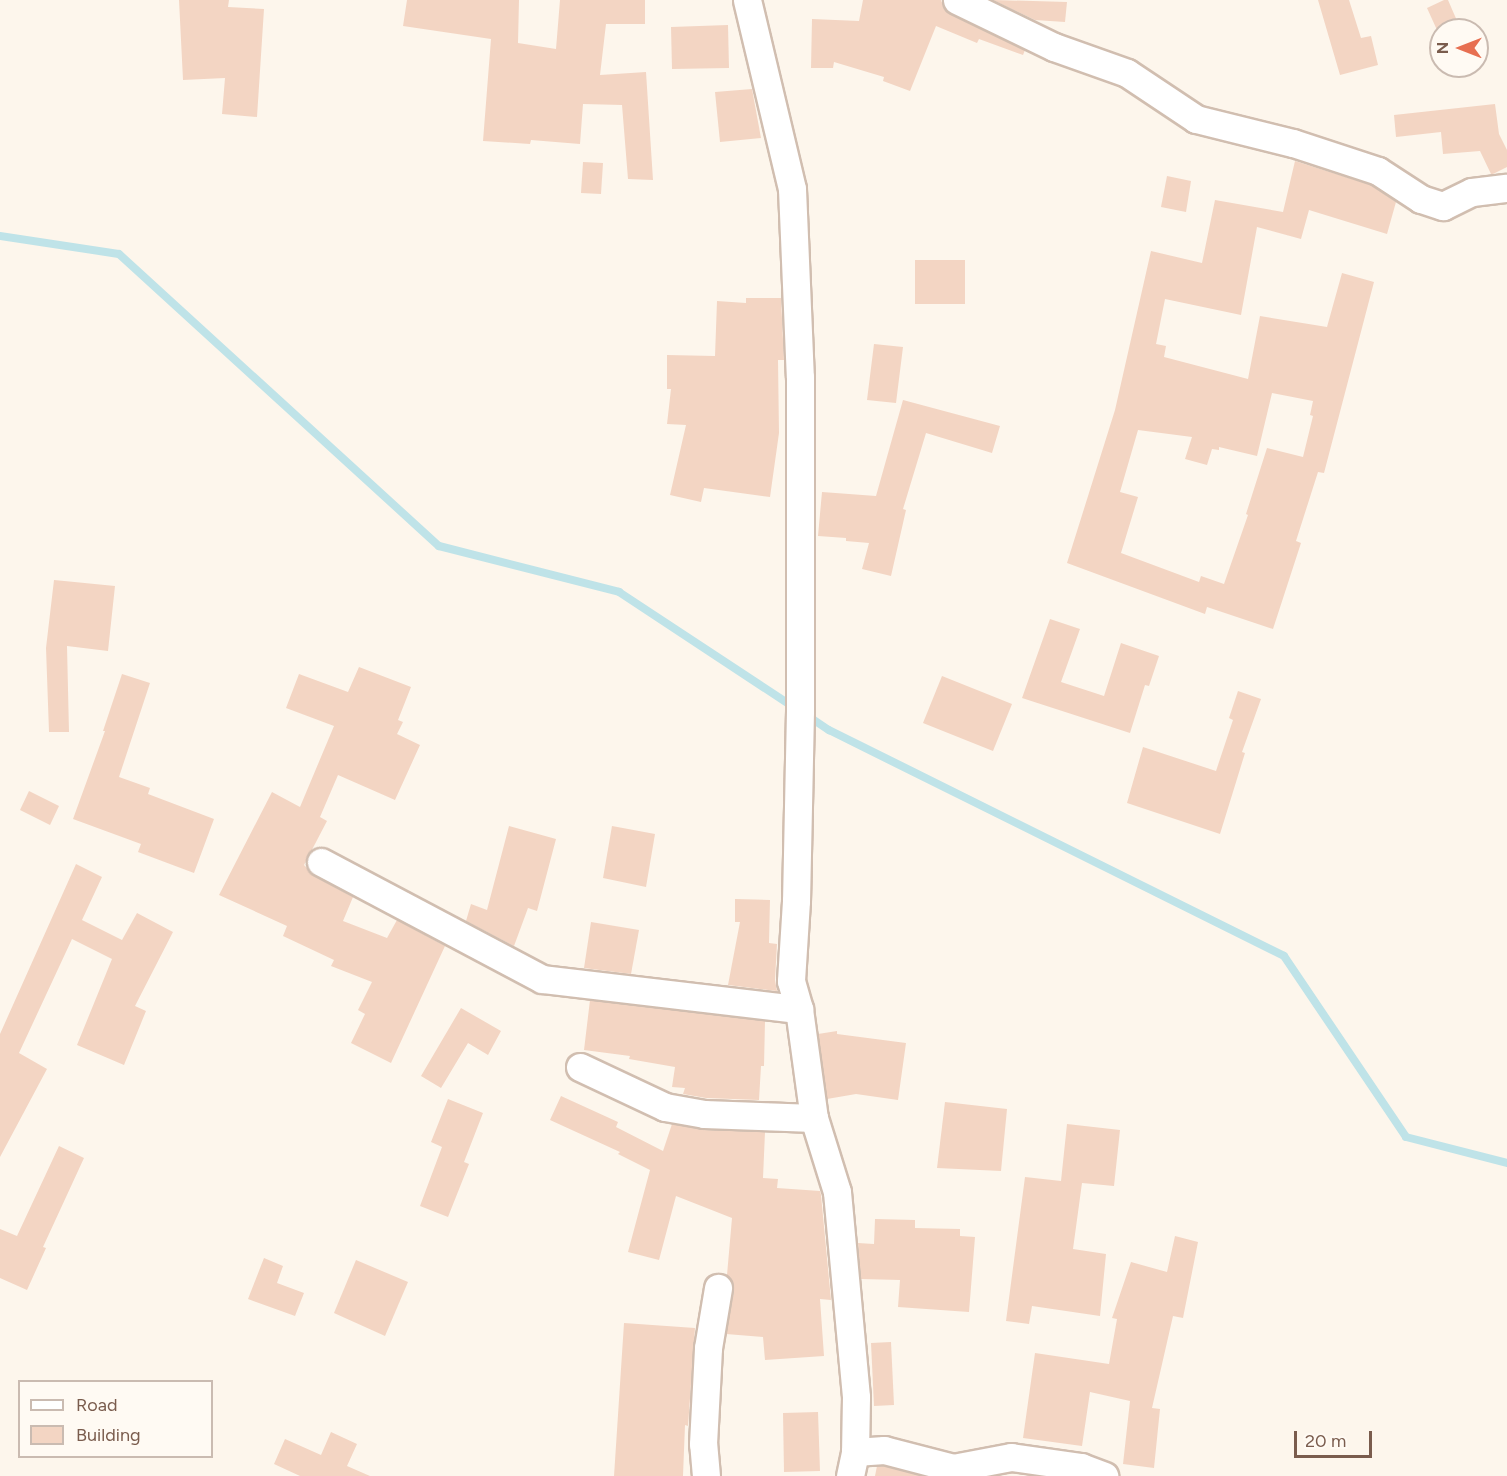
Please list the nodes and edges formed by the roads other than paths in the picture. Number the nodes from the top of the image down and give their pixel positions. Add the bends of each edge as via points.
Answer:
1 (747, 0) edge
2 (957, 0) edge
3 (1507, 188) edge
4 (321, 862) dead end
5 (798, 1009) junction
6 (580, 1067) dead end
7 (814, 1118) junction
8 (718, 1288) dead end
9 (853, 1464) edge
10 (706, 1476) edge
11 (1104, 1476) edge

1 - 5 street via 792,189 800,377 800,711 791,981
2 - 3 street via 1054,47 1127,73 1196,119 1293,143 1378,171 1421,199 1443,206 1472,192
4 - 5 street via 543,979
5 - 7 street
6 - 7 street via 665,1107 704,1114
7 - 9 street via 837,1192 856,1398
8 - 10 street via 708,1348 703,1444
9 - 11 street via 884,1450 953,1468 1011,1456 1081,1467

